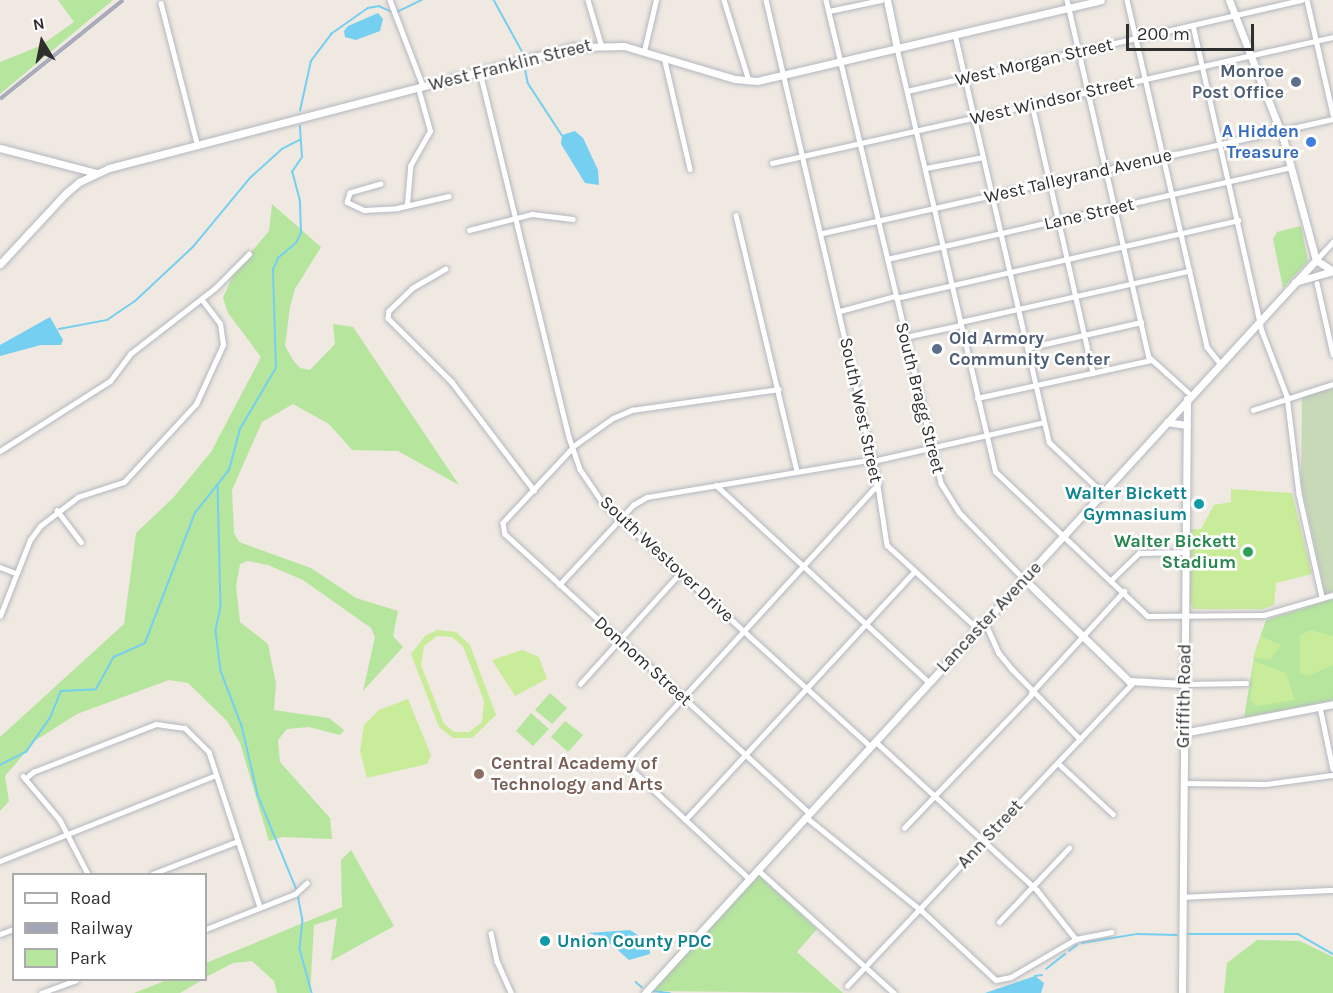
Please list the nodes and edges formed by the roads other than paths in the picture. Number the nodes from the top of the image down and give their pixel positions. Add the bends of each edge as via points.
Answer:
1 (390, 0) edge
2 (588, 0) edge
3 (664, 0) edge
4 (724, 0) edge
5 (766, 0) edge
6 (826, 0) edge
7 (881, 0) edge
8 (887, 0) edge
9 (1101, 0) edge
10 (1127, 0) edge
11 (1229, 0) edge
12 (1302, 0) edge
13 (1307, 0) edge
14 (657, 1) edge
15 (161, 3) dead end
16 (1068, 4) edge
17 (829, 11) junction
18 (1233, 16) junction
19 (1193, 25) junction
20 (955, 34) junction
21 (1333, 37) edge
22 (1136, 38) junction
23 (1316, 41) junction
24 (601, 44) junction
25 (897, 48) junction
26 (644, 51) junction
27 (1079, 51) junction
28 (1248, 56) junction
29 (664, 57) junction
30 (841, 61) junction
31 (1202, 66) junction
32 (480, 72) junction
33 (783, 75) junction
34 (965, 78) junction
35 (1146, 79) junction
36 (749, 81) junction
37 (421, 87) junction
38 (907, 91) junction
39 (1089, 91) junction
40 (1032, 104) junction
41 (1333, 114) edge
42 (975, 117) junction
43 (1333, 119) edge
44 (917, 130) junction
45 (1280, 130) junction
46 (197, 143) junction
47 (859, 143) junction
48 (1220, 144) junction
49 (0, 148) edge
50 (802, 155) junction
51 (983, 157) junction
52 (1163, 157) junction
53 (772, 163) dead end
54 (1292, 167) junction
55 (926, 168) junction
56 (690, 169) dead end
57 (1106, 170) junction
58 (96, 173) junction
59 (1229, 182) junction
60 (1049, 183) junction
61 (381, 184) dead end
62 (993, 195) junction
63 (1172, 195) junction
64 (449, 196) dead end
65 (406, 204) junction
66 (935, 208) junction
67 (1115, 208) junction
68 (736, 215) dead end
69 (517, 218) junction
70 (573, 219) dead end
71 (878, 220) junction
72 (1238, 220) junction
73 (1058, 221) junction
74 (470, 230) dead end
75 (823, 233) junction
76 (1180, 233) junction
77 (1001, 234) junction
78 (1333, 242) edge
79 (943, 246) junction
80 (1124, 246) junction
81 (249, 254) dead end
82 (887, 259) junction
83 (1067, 259) junction
84 (1316, 260) junction
85 (0, 264) edge
86 (446, 268) dead end
87 (1010, 271) junction
88 (1189, 271) junction
89 (1333, 271) edge
90 (1293, 283) junction
91 (1317, 283) dead end
92 (952, 284) junction
93 (1132, 284) junction
94 (896, 297) junction
95 (1075, 297) junction
96 (201, 299) junction
97 (1017, 309) junction
98 (840, 311) junction
99 (1260, 320) junction
100 (1141, 322) junction
101 (961, 323) junction
102 (1084, 335) junction
103 (905, 337) junction
104 (1027, 348) junction
105 (1333, 354) edge
106 (1151, 360) junction
107 (1221, 364) junction
108 (1093, 373) junction
109 (1333, 384) edge
110 (1035, 385) junction
111 (779, 389) junction
112 (1287, 396) junction
113 (1189, 397) junction
114 (977, 398) junction
115 (1253, 410) dead end
116 (1044, 422) junction
117 (1167, 422) junction
118 (1187, 425) junction
119 (986, 434) junction
120 (931, 447) junction
121 (572, 448) junction
122 (0, 451) edge
123 (873, 460) junction
124 (797, 471) junction
125 (878, 484) junction
126 (717, 485) junction
127 (534, 490) junction
128 (1102, 493) junction
129 (57, 510) junction
130 (620, 518) junction
131 (1063, 537) junction
132 (81, 542) dead end
133 (1186, 552) junction
134 (804, 565) junction
135 (0, 567) edge
136 (914, 572) junction
137 (16, 573) junction
138 (680, 573) junction
139 (1024, 579) junction
140 (1111, 580) junction
141 (559, 585) junction
142 (1124, 591) junction
143 (1333, 595) edge
144 (1322, 597) junction
145 (0, 616) edge
146 (1184, 617) junction
147 (985, 622) junction
148 (867, 623) junction
149 (978, 629) junction
150 (743, 631) junction
151 (1085, 635) junction
152 (619, 639) junction
153 (929, 682) junction
154 (1133, 682) junction
155 (1246, 683) dead end
156 (580, 684) dead end
157 (1184, 684) junction
158 (807, 689) junction
159 (1032, 694) junction
160 (683, 697) junction
161 (1333, 704) edge
162 (1320, 707) junction
163 (1183, 733) junction
164 (1080, 739) junction
165 (872, 744) junction
166 (746, 755) junction
167 (1058, 763) junction
168 (1333, 769) edge
169 (216, 775) junction
170 (1333, 775) edge
171 (1183, 783) junction
172 (935, 795) junction
173 (1113, 814) dead end
174 (807, 815) junction
175 (685, 820) junction
176 (904, 828) dead end
177 (68, 834) junction
178 (984, 840) junction
179 (236, 842) junction
180 (1069, 848) dead end
181 (0, 861) edge
182 (757, 869) junction
183 (88, 873) edge
184 (155, 873) edge
185 (748, 878) junction
186 (307, 883) dead end
187 (1033, 886) junction
188 (1333, 890) edge
189 (1182, 897) junction
190 (260, 907) junction
191 (920, 910) junction
192 (999, 922) dead end
193 (207, 928) edge
194 (1111, 932) dead end
195 (491, 933) dead end
196 (1076, 939) junction
197 (864, 967) junction
198 (73, 981) edge
199 (847, 986) dead end
200 (41, 993) edge
201 (511, 993) edge
202 (645, 993) edge
203 (894, 993) edge
204 (1182, 993) edge

1 - 37 street
2 - 24 street
3 - 14 street
4 - 36 street
5 - 33 street, South West Street
6 - 17 street, South Bragg Street
7 - 17 street
8 - 25 main road
9 - 16 main road, West Franklin Street
10 - 22 street
11 - 18 main road
12 - 18 street, West Morgan Street
13 - 23 street
14 - 26 street
15 - 46 street
16 - 20 main road, West Franklin Street
16 - 27 street
17 - 30 street, South Bragg Street
18 - 19 street, West Morgan Street
18 - 28 main road
19 - 22 street, West Morgan Street
19 - 31 street
20 - 25 main road, West Franklin Street
20 - 34 street
21 - 23 street, West Windsor Street
22 - 27 street, West Morgan Street
22 - 35 street
23 - 28 street, West Windsor Street
23 - 41 street
24 - 26 main road, West Franklin Street
24 - 32 main road, West Franklin Street
25 - 30 main road, West Franklin Street
25 - 38 street
26 - 29 main road, West Franklin Street
27 - 34 street, West Morgan Street
27 - 39 street
28 - 31 street, West Windsor Street
28 - 45 main road
29 - 36 main road, West Franklin Street
29 - 56 street
30 - 33 main road, West Franklin Street
30 - 47 street, South Bragg Street
31 - 35 street, West Windsor Street
31 - 48 street
32 - 37 main road, West Franklin Street
32 - 69 street, South Westover Drive
33 - 36 main road, West Franklin Street
33 - 50 street, South West Street
34 - 38 street, West Morgan Street
34 - 42 street
35 - 39 street, West Windsor Street
35 - 52 street
37 - 46 main road, West Franklin Street
37 - 65 street via 430,131 410,166
38 - 44 street
39 - 40 street, West Windsor Street
39 - 57 street
40 - 42 street, West Windsor Street
40 - 60 street
42 - 44 street, West Windsor Street
42 - 51 street
43 - 45 street, West Talleyrand Avenue
44 - 47 street, West Windsor Street
44 - 55 street
45 - 48 street, West Talleyrand Avenue
45 - 54 main road
46 - 58 main road, West Franklin Street
47 - 50 street, West Windsor Street
47 - 71 street, South Bragg Street
48 - 52 street, West Talleyrand Avenue
48 - 59 street
49 - 58 main road
50 - 53 street, West Windsor Street
50 - 75 street, South West Street
51 - 55 street
51 - 62 street
52 - 57 street, West Talleyrand Avenue
52 - 63 street
54 - 59 street, Lane Street
54 - 84 main road
55 - 66 street
57 - 60 street, West Talleyrand Avenue
57 - 67 street
58 - 85 main road via 66,193
59 - 63 street, Lane Street
59 - 72 street
60 - 62 street, West Talleyrand Avenue
60 - 73 street
61 - 65 street via 350,192 347,202 364,210
62 - 66 street, West Talleyrand Avenue
62 - 77 street
63 - 67 street, Lane Street
63 - 76 street
64 - 65 street
66 - 71 street, West Talleyrand Avenue
66 - 79 street
67 - 73 street, Lane Street
67 - 80 street
68 - 111 street
69 - 70 street via 547,213
69 - 74 street
69 - 121 street, South Westover Drive
71 - 75 street, West Talleyrand Avenue
71 - 82 street, South Bragg Street
72 - 76 street
72 - 99 street
73 - 77 street, Lane Street
73 - 83 street
75 - 98 street, South West Street
76 - 80 street
76 - 88 street
77 - 79 street, Lane Street
77 - 87 street
78 - 84 street, Lancaster Avenue
79 - 82 street, Lane Street
79 - 92 street
80 - 83 street
80 - 93 street
81 - 96 street
82 - 94 street, South Bragg Street
83 - 87 street
83 - 95 street
84 - 89 main road
84 - 90 main road, Lancaster Avenue
86 - 127 street via 429,276 389,311 388,318 447,376
87 - 92 street
87 - 97 street
88 - 93 street
88 - 107 street via 1207,347
89 - 90 main road
90 - 99 main road, Lancaster Avenue
91 - 105 street
92 - 94 street
92 - 101 street
93 - 95 street
93 - 100 street
94 - 98 street
94 - 103 street, South Bragg Street
95 - 97 street
95 - 102 street
96 - 122 street via 130,354 100,388
96 - 129 street via 220,324 223,345 196,404 124,482 78,497
97 - 101 street
97 - 104 street
98 - 123 street, South West Street
99 - 107 main road, Lancaster Avenue
99 - 112 street
100 - 102 street
100 - 106 street
101 - 103 street
101 - 114 street
102 - 104 street
102 - 108 street
103 - 120 street, South Bragg Street
104 - 110 street
106 - 108 street
106 - 113 street
107 - 113 main road, Lancaster Avenue
108 - 110 street
109 - 112 street
110 - 114 street
110 - 116 street
111 - 121 street via 632,410 613,418
111 - 124 street
112 - 115 street
112 - 144 street via 1299,494
113 - 117 main road, Lancaster Avenue
113 - 118 main road, Griffith Road
114 - 119 street
116 - 119 street
116 - 128 street via 1051,448
117 - 118 main road
117 - 128 main road, Lancaster Avenue
118 - 133 main road, Griffith Road
119 - 120 street
119 - 131 street via 996,472
120 - 123 street
120 - 139 street, South Bragg Street via 941,483 959,512
121 - 127 street
121 - 130 street, South Westover Drive via 585,477
123 - 124 street
123 - 125 street, South West Street
124 - 126 street
125 - 134 street
125 - 136 street, South West Street via 888,548
126 - 130 street via 647,497
126 - 134 street
127 - 141 street, Donnom Street via 502,530
128 - 131 main road, Lancaster Avenue
129 - 132 street
129 - 137 street via 30,540
130 - 138 street, South Westover Drive
130 - 141 street
131 - 139 main road, Lancaster Avenue
131 - 140 street
133 - 140 street via 1139,553
133 - 146 main road, Griffith Road
134 - 148 street
134 - 150 street
135 - 137 street
136 - 148 street
136 - 149 street, South West Street
137 - 145 street
138 - 150 street, South Westover Drive
138 - 152 street
139 - 147 main road, Lancaster Avenue
139 - 151 main road, South Bragg Street
140 - 142 street
141 - 152 street, Donnom Street
142 - 146 street via 1148,616
142 - 151 street
143 - 144 street
144 - 146 street via 1264,615
146 - 157 main road, Griffith Road
147 - 149 main road, Lancaster Avenue
147 - 159 street via 999,652
148 - 153 street
148 - 158 street
149 - 153 main road, Lancaster Avenue
150 - 158 street, South Westover Drive
150 - 160 street
151 - 154 main road, South Bragg Street
151 - 159 street
152 - 156 street
152 - 160 street, Donnom Street
153 - 165 main road, Lancaster Avenue
154 - 157 main road
154 - 164 street, Ann Street
155 - 157 street
157 - 163 main road, Griffith Road
158 - 165 street, South Westover Drive
158 - 166 street
159 - 164 street
159 - 172 street
160 - 166 street, Donnom Street
160 - 175 street via 626,763
161 - 162 main road
162 - 163 main road
162 - 168 street
163 - 171 main road, Griffith Road
164 - 167 street, Ann Street
165 - 172 street, South Westover Drive
165 - 174 main road, Lancaster Avenue
166 - 174 street, Donnom Street
166 - 175 street
167 - 173 street
167 - 178 street, Ann Street
169 - 177 street
169 - 177 street via 209,752 185,728 167,722 24,778
169 - 179 street
170 - 171 street via 1266,784
171 - 189 main road, Griffith Road
172 - 176 street
172 - 178 street, South Westover Drive
174 - 182 main road, Lancaster Avenue
174 - 191 street, Donnom Street
175 - 185 street
177 - 181 street
177 - 183 street
178 - 187 street, South Westover Drive
178 - 191 street, Ann Street
179 - 184 street
179 - 190 street
180 - 187 street
182 - 185 main road, Lancaster Avenue
182 - 197 street
185 - 202 main road, Lancaster Avenue
186 - 190 street via 295,894
187 - 192 street
187 - 196 street, South Westover Drive
188 - 189 street
189 - 204 main road, Griffith Road
190 - 193 street
191 - 196 street, Donnom Street via 999,981 1033,966
191 - 197 street, Ann Street
194 - 196 street
195 - 201 street via 497,961
197 - 199 street, Ann Street
197 - 203 street
198 - 200 street

